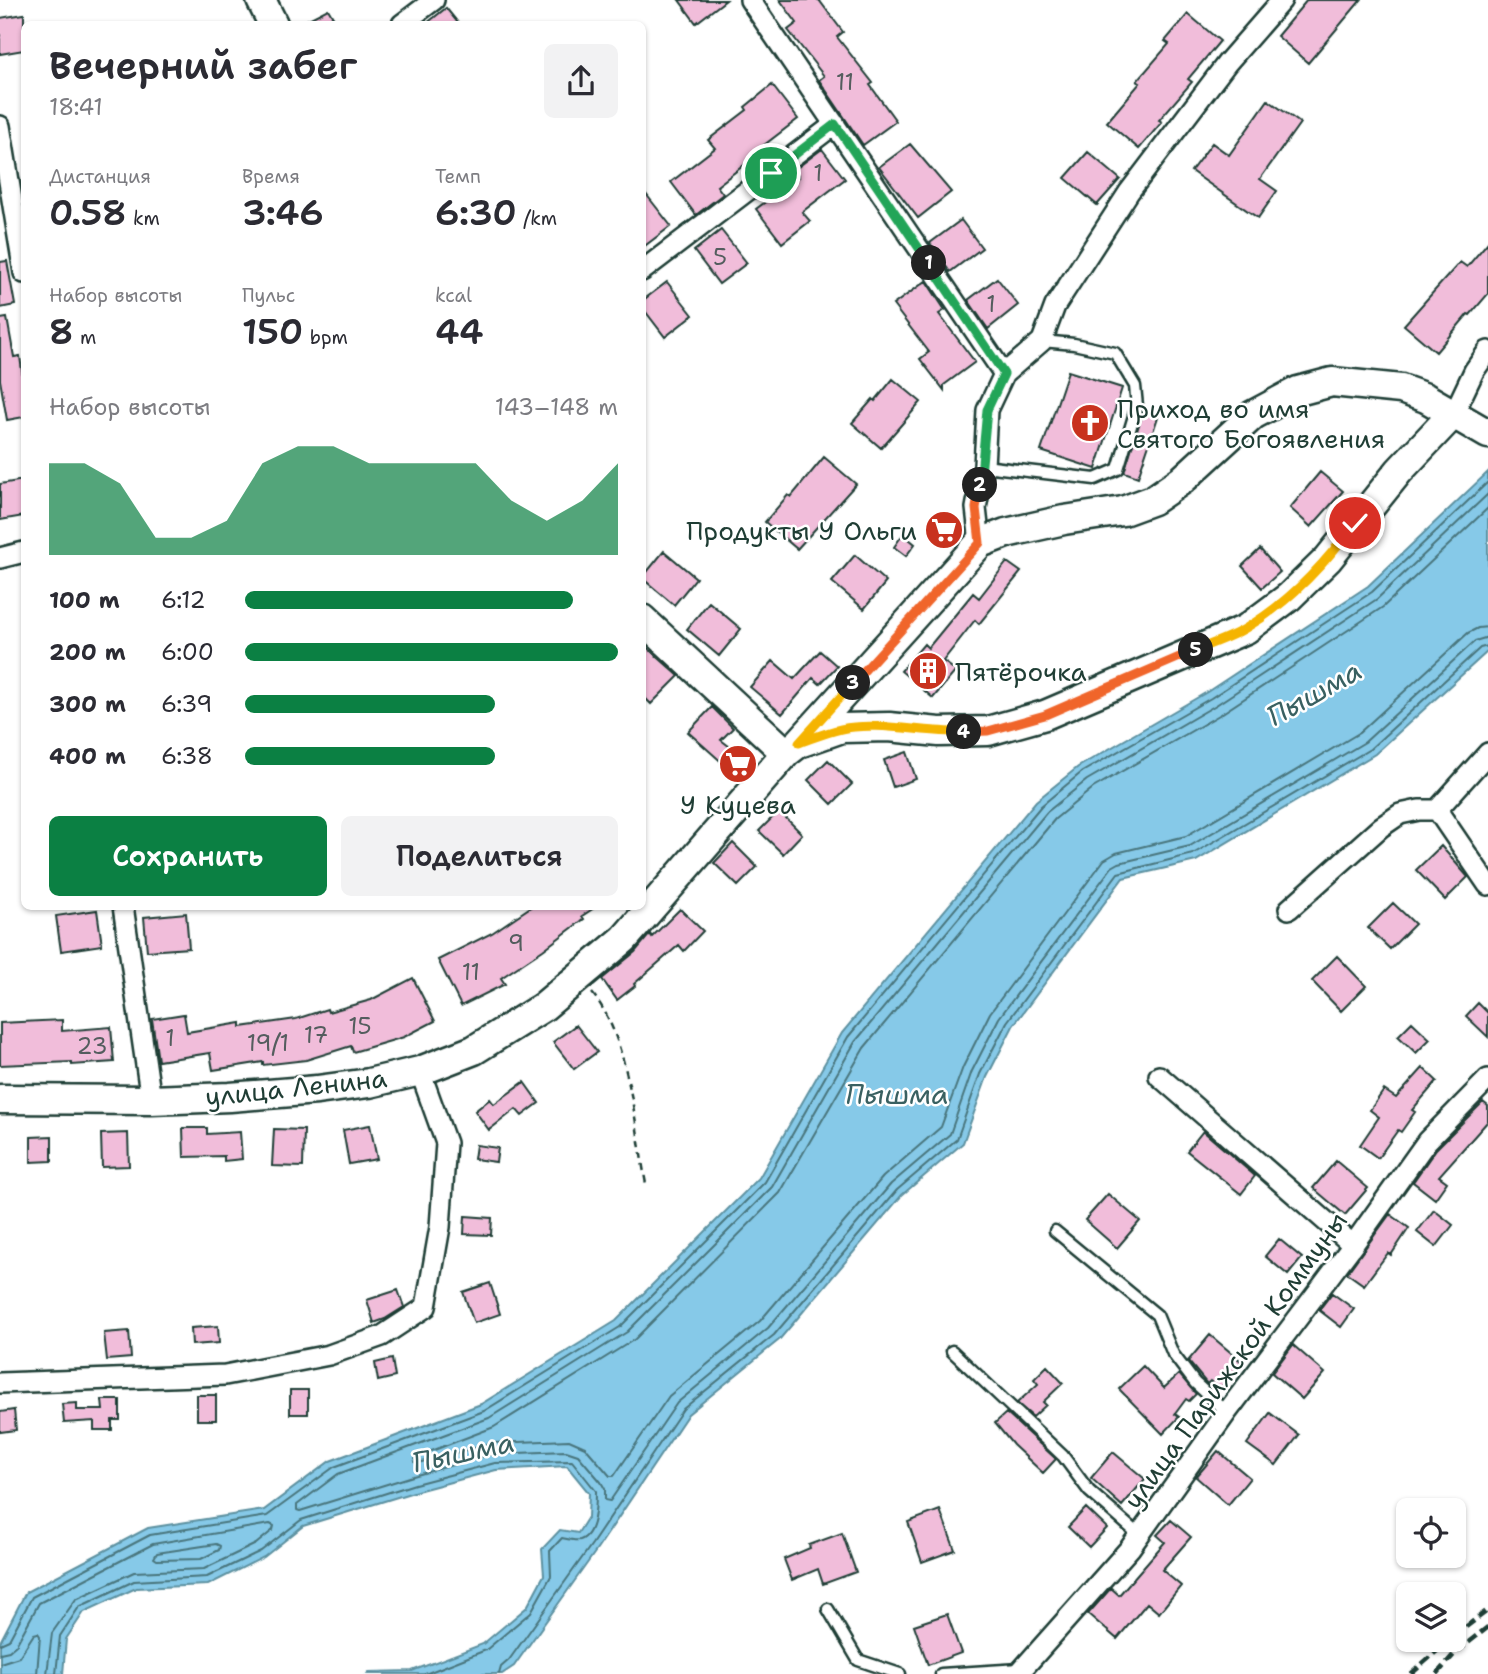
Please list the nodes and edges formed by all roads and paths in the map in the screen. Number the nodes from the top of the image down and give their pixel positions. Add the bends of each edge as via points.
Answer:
1 (261, 0) edge
2 (434, 0) edge
3 (750, 0) edge
4 (1282, 0) edge
5 (272, 21) edge
6 (406, 21) edge
7 (835, 124) junction
8 (0, 126) edge
9 (21, 255) edge
10 (646, 268) edge
11 (1042, 341) junction
12 (1488, 351) edge
13 (1004, 374) junction
14 (1454, 413) junction
15 (1488, 434) edge
16 (984, 466) junction
17 (980, 543) junction
18 (21, 553) edge
19 (0, 558) edge
20 (646, 622) edge
21 (792, 748) junction
22 (1488, 753) edge
23 (1437, 810) junction
24 (1488, 885) edge
25 (1289, 909) dead end
26 (124, 910) edge
27 (578, 978) junction
28 (420, 1070) junction
29 (1159, 1076) dead end
30 (1488, 1079) edge
31 (0, 1099) edge
32 (151, 1100) junction
33 (646, 1184) dead end
34 (1055, 1231) dead end
35 (1353, 1245) junction
36 (952, 1351) dead end
37 (0, 1383) edge
38 (1227, 1412) junction
39 (1139, 1535) junction
40 (828, 1609) dead end
41 (1020, 1671) edge
42 (900, 1674) edge
43 (942, 1674) edge

1 - 5 main road
2 - 6 street
3 - 7 street
4 - 11 street via 1227,63 1129,192 1055,306
7 - 10 street
7 - 13 street
8 - 9 street
11 - 13 street
11 - 16 lane via 1115,353 1135,386 1137,406 1118,469 1095,479
12 - 14 street
13 - 16 street via 987,410
14 - 15 main road
14 - 17 main road via 1401,388 1332,383 1298,391 1252,415 1182,480 1153,499 1123,511 1064,520
14 - 21 main road via 1399,471 1328,559 1289,597 1246,629 1045,715 988,731 842,728
16 - 17 street via 976,508
17 - 21 main road, улица Ленина
18 - 19 street
20 - 21 main road
21 - 27 main road, улица Ленина via 624,939
22 - 23 street
23 - 24 street
23 - 25 street via 1400,814
26 - 32 street
27 - 28 main road, улица Ленина via 543,1007 474,1050
27 - 33 path via 613,1025
28 - 32 main road, улица Ленина via 317,1090
28 - 37 street via 446,1143 440,1227 426,1307 383,1336 330,1355 225,1375
29 - 35 street
30 - 35 street, улица Парижской Коммуны via 1427,1141
31 - 32 main road, улица Ленина
34 - 38 lane via 1157,1315 1173,1354 1195,1383
35 - 38 street, улица Парижской Коммуны
36 - 39 lane
38 - 39 street, улица Парижской Коммуны
39 - 41 street, улица Парижской Коммуны
40 - 42 lane via 858,1660
41 - 43 lane

